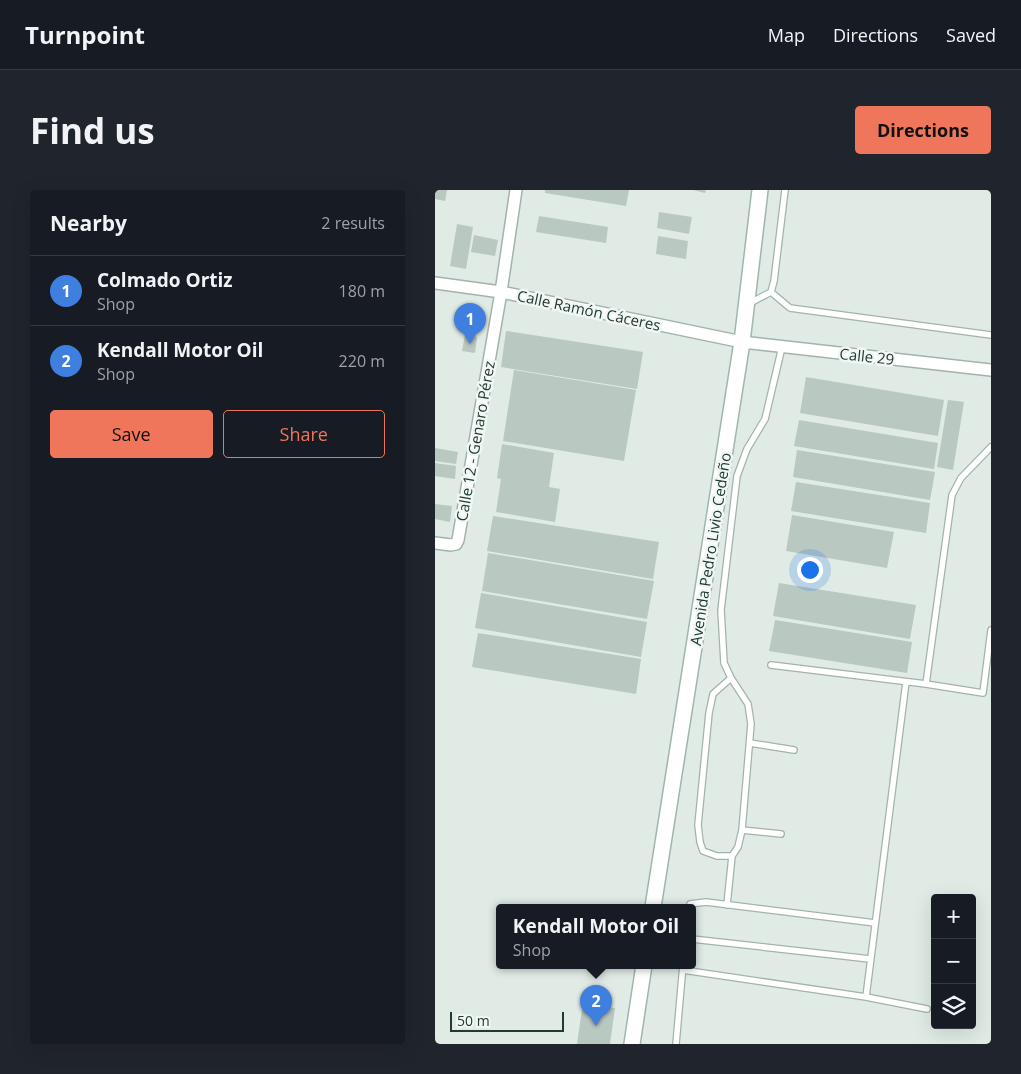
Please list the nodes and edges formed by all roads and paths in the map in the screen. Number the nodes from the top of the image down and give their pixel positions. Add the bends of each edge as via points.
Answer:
1 (516, 190) edge
2 (760, 190) edge
3 (785, 190) edge
4 (435, 283) edge
5 (501, 292) junction
6 (771, 292) junction
7 (747, 306) junction
8 (991, 336) edge
9 (742, 342) junction
10 (782, 347) junction
11 (991, 370) edge
12 (991, 447) edge
13 (435, 543) edge
14 (991, 630) edge
15 (771, 664) dead end
16 (731, 678) junction
17 (906, 682) junction
18 (926, 684) junction
19 (983, 693) junction
20 (991, 694) edge
21 (750, 743) junction
22 (794, 750) dead end
23 (742, 830) junction
24 (781, 834) dead end
25 (731, 856) junction
26 (653, 904) edge
27 (690, 904) edge
28 (727, 905) junction
29 (875, 923) junction
30 (696, 939) edge
31 (870, 959) junction
32 (643, 969) edge
33 (683, 969) edge
34 (695, 969) edge
35 (865, 997) junction
36 (927, 1009) dead end
37 (632, 1044) edge
38 (676, 1044) edge

1 - 5 street, Calle 12 - Genaro Pérez
2 - 7 main road, Avenida Pedro Livio Cedeño
3 - 6 lane
4 - 5 street, Calle Ramón Cáceres
5 - 9 street, Calle Ramón Cáceres
5 - 13 street, Calle 12 - Genaro Pérez via 458,540 451,545
6 - 7 lane
6 - 8 lane via 790,308
7 - 9 main road, Avenida Pedro Livio Cedeño
9 - 10 street, Calle 29
9 - 26 main road, Avenida Pedro Livio Cedeño
10 - 11 street, Calle 29
10 - 16 lane via 765,420 747,449 737,476 721,610 724,663
12 - 18 lane via 961,478 952,495
14 - 19 lane
15 - 17 lane
16 - 21 lane via 747,704
16 - 25 lane via 713,694 698,825 703,851
17 - 18 lane
17 - 29 lane
18 - 19 lane
19 - 20 lane
21 - 22 lane
21 - 23 lane
23 - 24 lane
23 - 25 lane via 738,847
25 - 28 lane
27 - 28 lane
28 - 29 lane
29 - 31 lane
30 - 31 lane
31 - 35 lane
32 - 37 main road
33 - 38 lane
34 - 35 lane
35 - 36 lane

